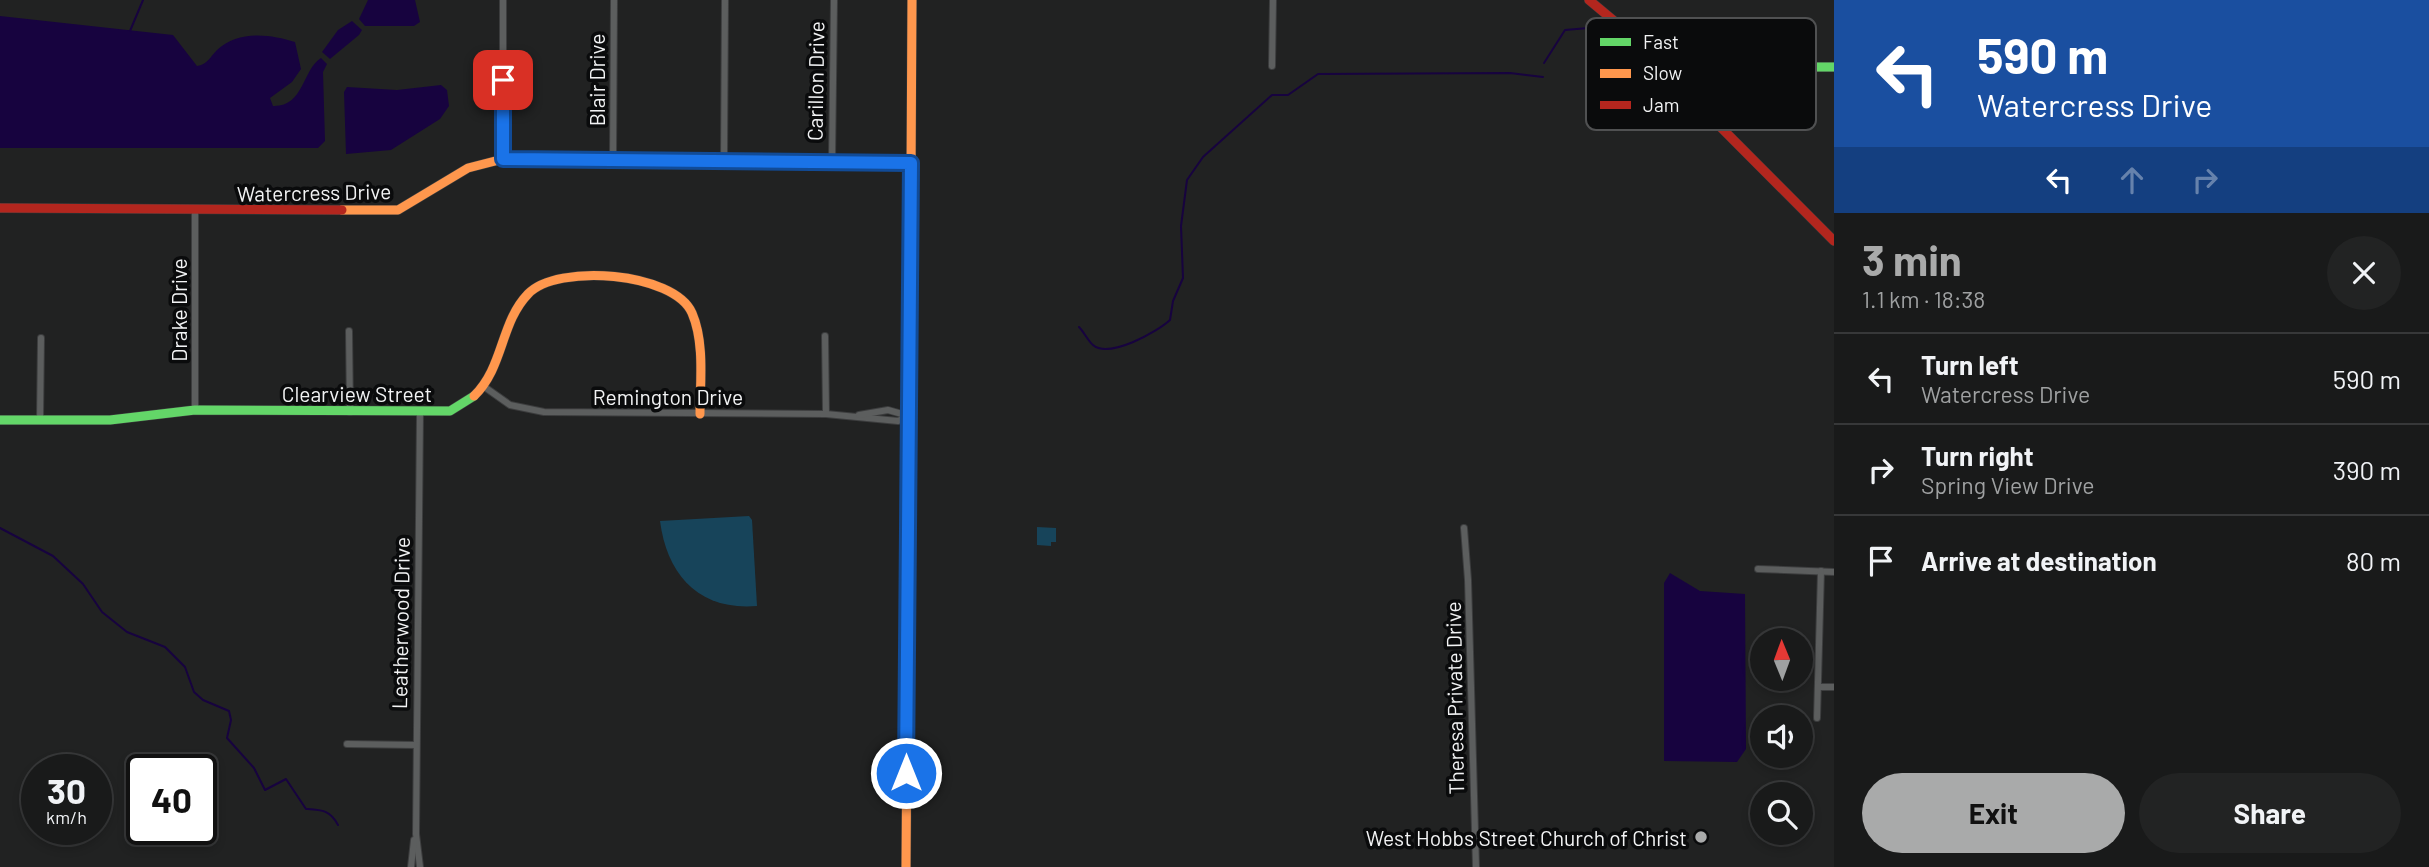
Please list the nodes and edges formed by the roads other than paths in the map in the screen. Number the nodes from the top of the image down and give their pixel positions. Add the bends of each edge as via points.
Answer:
1 (503, 0) edge
2 (614, 0) edge
3 (725, 0) edge
4 (834, 0) edge
5 (912, 0) edge
6 (1273, 0) edge
7 (1588, 0) edge
8 (1612, 18) edge
9 (1272, 66) dead end
10 (1816, 67) edge
11 (1834, 67) edge
12 (1721, 130) edge
13 (503, 159) junction
14 (613, 160) junction
15 (724, 161) junction
16 (832, 162) junction
17 (911, 163) junction
18 (0, 208) edge
19 (195, 211) junction
20 (1834, 241) edge
21 (349, 331) dead end
22 (825, 335) dead end
23 (41, 338) dead end
24 (486, 388) junction
25 (195, 410) junction
26 (350, 412) junction
27 (419, 413) junction
28 (700, 414) junction
29 (826, 414) junction
30 (909, 416) junction
31 (0, 420) edge
32 (40, 421) junction
33 (1464, 528) dead end
34 (1758, 569) dead end
35 (1821, 571) junction
36 (1834, 572) edge
37 (1819, 687) junction
38 (1834, 687) edge
39 (1817, 718) dead end
40 (347, 744) dead end
41 (416, 745) junction
42 (416, 834) junction
43 (411, 867) edge
44 (420, 867) edge
45 (906, 867) edge
46 (1476, 867) edge

1 - 13 street
2 - 14 street, Blair Drive
3 - 15 street
4 - 16 street, Carillon Drive
5 - 17 street
6 - 9 street
7 - 8 street
10 - 11 street
12 - 20 street
13 - 14 street, Watercress Drive
13 - 19 street, Watercress Drive via 468,169 398,210
14 - 15 street, Watercress Drive
15 - 16 street, Watercress Drive
16 - 17 street, Watercress Drive
17 - 30 street
18 - 19 street, Watercress Drive
19 - 25 street, Drake Drive
21 - 26 street
22 - 29 street
23 - 32 street
24 - 27 street, Clearview Street via 450,411
24 - 28 street, Remington Drive via 510,405 527,410
24 - 28 street via 516,308 533,288 565,277 632,278 665,285 690,309 699,333
25 - 26 street, Clearview Street
25 - 32 street, Clearview Street via 110,420
26 - 27 street, Clearview Street
27 - 41 street, Leatherwood Drive
28 - 29 street, Remington Drive
29 - 30 street, Remington Drive via 888,410
30 - 45 street
31 - 32 street, Clearview Street
33 - 46 street, Theresa Private Drive
34 - 35 street
35 - 36 street
35 - 37 street
37 - 38 street
37 - 39 street
40 - 41 street
41 - 42 street, Leatherwood Drive
42 - 43 street, Leatherwood Drive
42 - 44 street, Leatherwood Drive

